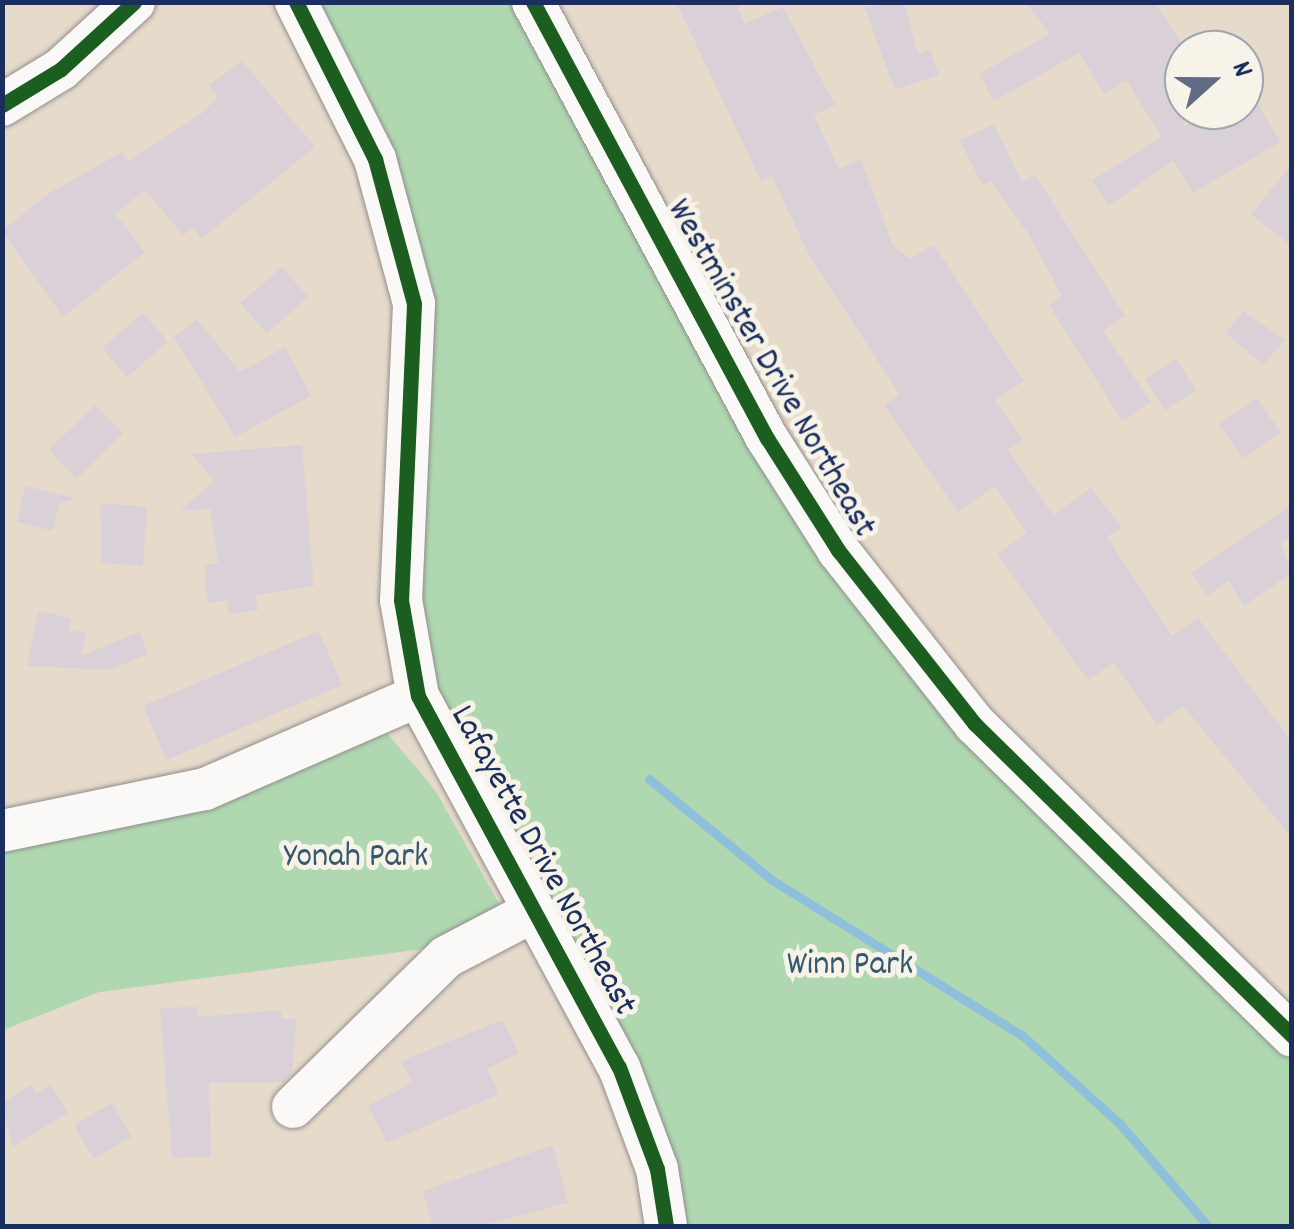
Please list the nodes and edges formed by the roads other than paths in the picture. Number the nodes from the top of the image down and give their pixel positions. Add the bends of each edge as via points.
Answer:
1 (134, 2) edge
2 (296, 2) edge
3 (534, 2) edge
4 (2, 105) edge
5 (418, 696) junction
6 (2, 831) edge
7 (534, 911) junction
8 (1292, 1036) edge
9 (293, 1107) dead end
10 (666, 1226) edge

1 - 4 street via 61,69
2 - 5 street, Lafayette Drive Northeast via 375,159 414,304 401,600
3 - 8 street, Westminster Drive Northeast via 767,438 838,550 998,748
5 - 6 street via 205,789
5 - 7 street, Lafayette Drive Northeast
7 - 9 street via 446,957
7 - 10 street, Lafayette Drive Northeast via 620,1067 657,1169

